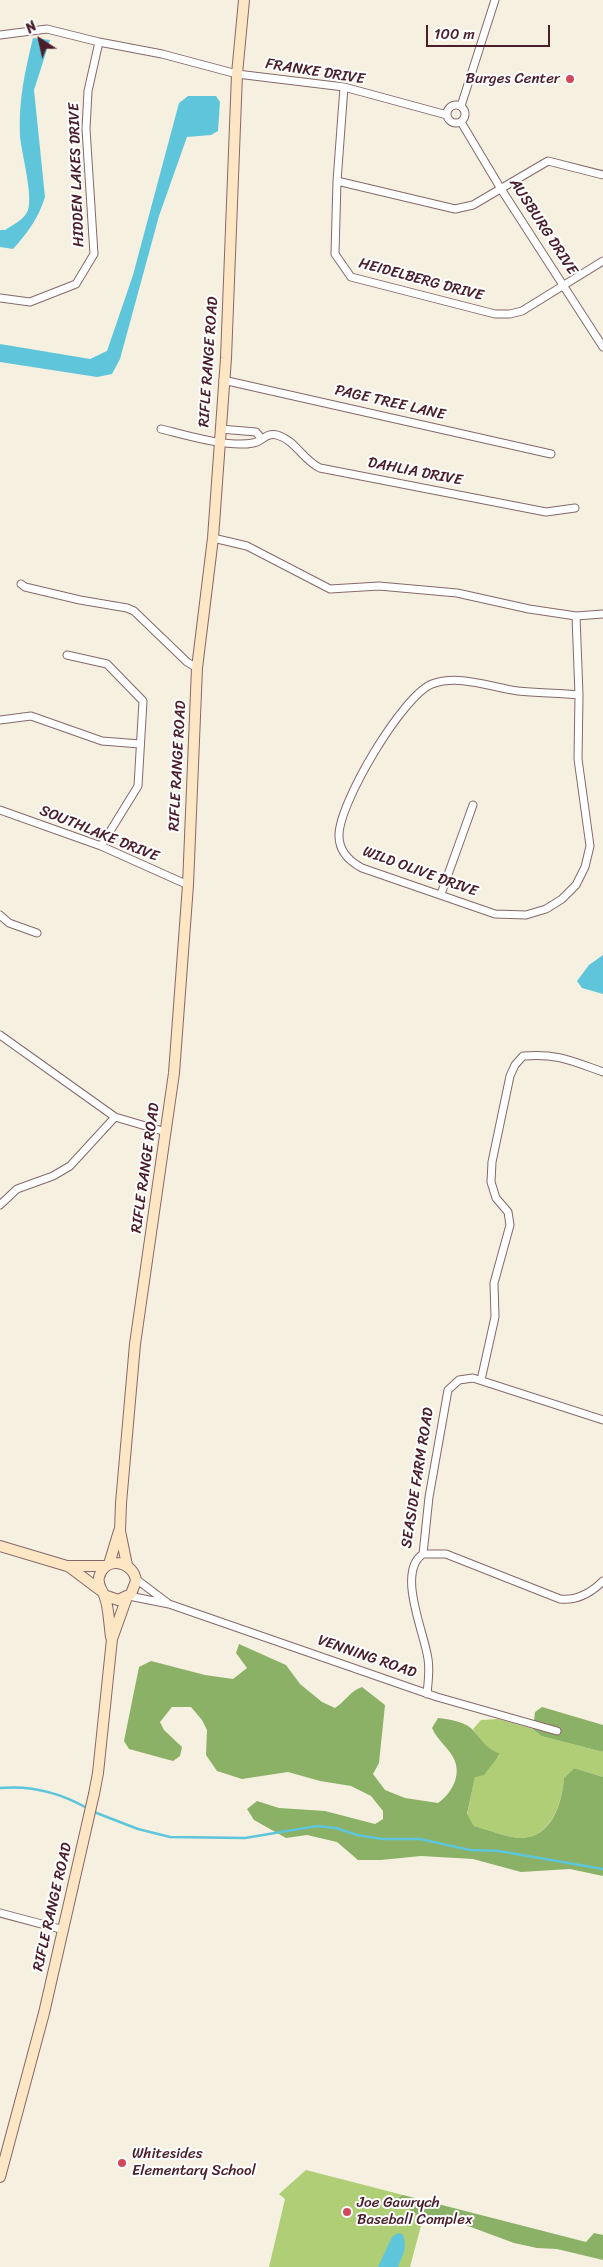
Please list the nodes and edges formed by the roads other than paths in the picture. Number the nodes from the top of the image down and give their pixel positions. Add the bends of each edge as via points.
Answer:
1 (244, 0) edge
2 (495, 0) edge
3 (0, 35) edge
4 (99, 42) junction
5 (237, 74) junction
6 (344, 87) junction
7 (461, 106) junction
8 (447, 116) junction
9 (461, 122) junction
10 (603, 175) edge
11 (337, 181) junction
12 (500, 189) junction
13 (603, 261) edge
14 (564, 286) junction
15 (0, 298) edge
16 (603, 347) edge
17 (223, 380) junction
18 (160, 429) dead end
19 (220, 429) junction
20 (261, 438) junction
21 (218, 441) junction
22 (551, 454) dead end
23 (575, 508) dead end
24 (213, 538) junction
25 (21, 584) dead end
26 (603, 614) edge
27 (576, 616) junction
28 (67, 655) dead end
29 (198, 668) junction
30 (579, 694) junction
31 (0, 720) edge
32 (140, 744) junction
33 (473, 805) dead end
34 (0, 810) edge
35 (101, 846) junction
36 (188, 885) junction
37 (441, 894) junction
38 (0, 915) edge
39 (37, 933) dead end
40 (0, 1035) edge
41 (603, 1072) edge
42 (115, 1117) junction
43 (166, 1132) junction
44 (0, 1205) edge
45 (481, 1380) junction
46 (603, 1420) edge
47 (120, 1530) junction
48 (0, 1546) edge
49 (423, 1554) junction
50 (107, 1565) junction
51 (127, 1565) junction
52 (67, 1566) junction
53 (136, 1579) junction
54 (603, 1581) edge
55 (102, 1592) junction
56 (128, 1597) junction
57 (169, 1604) junction
58 (112, 1639) junction
59 (427, 1694) junction
60 (557, 1731) dead end
61 (0, 1913) edge
62 (64, 1930) junction
63 (3, 2160) edge
64 (0, 2177) edge

1 - 5 main road, RIFLE RANGE ROAD
2 - 7 street
3 - 4 street via 47,29
4 - 5 street via 162,54
4 - 15 street, HIDDEN LAKES DRIVE via 88,91 86,129 94,254 76,284 30,302
5 - 6 street, FRANKE DRIVE
5 - 17 main road, RIFLE RANGE ROAD
6 - 8 street, FRANKE DRIVE
6 - 11 street, HEIDELBERG DRIVE
7 - 8 street via 451,106
7 - 9 street via 466,114
8 - 9 street via 452,123
9 - 12 street, AUSBURG DRIVE
10 - 12 street via 548,161
11 - 12 street via 455,210 473,205
11 - 14 street, HEIDELBERG DRIVE via 335,254 351,277 495,314 522,310
12 - 14 street, AUSBURG DRIVE
13 - 14 street, HEIDELBERG DRIVE
14 - 16 street, AUSBURG DRIVE
17 - 19 main road, RIFLE RANGE ROAD
17 - 22 street, PAGE TREE LANE
18 - 21 street, DAHLIA DRIVE
19 - 20 street, DAHLIA DRIVE via 256,432
19 - 21 main road, RIFLE RANGE ROAD
20 - 21 street, DAHLIA DRIVE via 254,443
20 - 23 street, DAHLIA DRIVE via 269,435 284,438 320,468 546,512
21 - 24 main road, RIFLE RANGE ROAD
24 - 27 street via 247,546 330,589 379,586 457,593
24 - 29 main road, RIFLE RANGE ROAD
25 - 29 street via 134,611 187,662
26 - 27 street
27 - 30 street, WILD OLIVE DRIVE
28 - 32 street via 107,664 143,701
29 - 36 main road, RIFLE RANGE ROAD
30 - 37 street, WILD OLIVE DRIVE via 578,759 590,846 576,885 546,909 526,915 495,914
30 - 37 street, WILD OLIVE DRIVE via 519,691 448,678 430,684 418,693 390,728 361,775 340,822 338,838 344,854 362,868
31 - 32 street via 31,716 102,741
32 - 35 street via 138,786
33 - 37 street
34 - 35 street, SOUTHLAKE DRIVE
35 - 36 street, SOUTHLAKE DRIVE
36 - 43 main road, RIFLE RANGE ROAD via 174,1073
38 - 39 street
40 - 42 street
41 - 45 street via 560,1056 524,1056 510,1076 492,1162 492,1191 510,1218 494,1283 494,1317
42 - 43 street
42 - 44 street via 70,1166 17,1189
43 - 47 main road, RIFLE RANGE ROAD via 135,1344
45 - 46 street, SEASIDE FARM ROAD
45 - 49 street, SEASIDE FARM ROAD via 458,1380 450,1386 446,1396
47 - 50 main road, RIFLE RANGE ROAD
47 - 51 main road, RIFLE RANGE ROAD
48 - 52 main road
49 - 54 street via 446,1554 560,1599 582,1596
49 - 59 street, SEASIDE FARM ROAD via 416,1560 411,1587 429,1661
50 - 51 main road via 118,1562
50 - 52 main road
50 - 55 main road via 99,1577
51 - 53 main road
52 - 55 main road
53 - 56 main road
53 - 57 street, VENNING ROAD
55 - 56 main road via 115,1600
55 - 58 main road, RIFLE RANGE ROAD
56 - 57 street, VENNING ROAD
56 - 58 main road, RIFLE RANGE ROAD
57 - 59 street, VENNING ROAD
58 - 62 main road, RIFLE RANGE ROAD via 98,1773
59 - 60 street, VENNING ROAD
61 - 62 street
62 - 63 main road, RIFLE RANGE ROAD
63 - 64 main road, RIFLE RANGE ROAD

